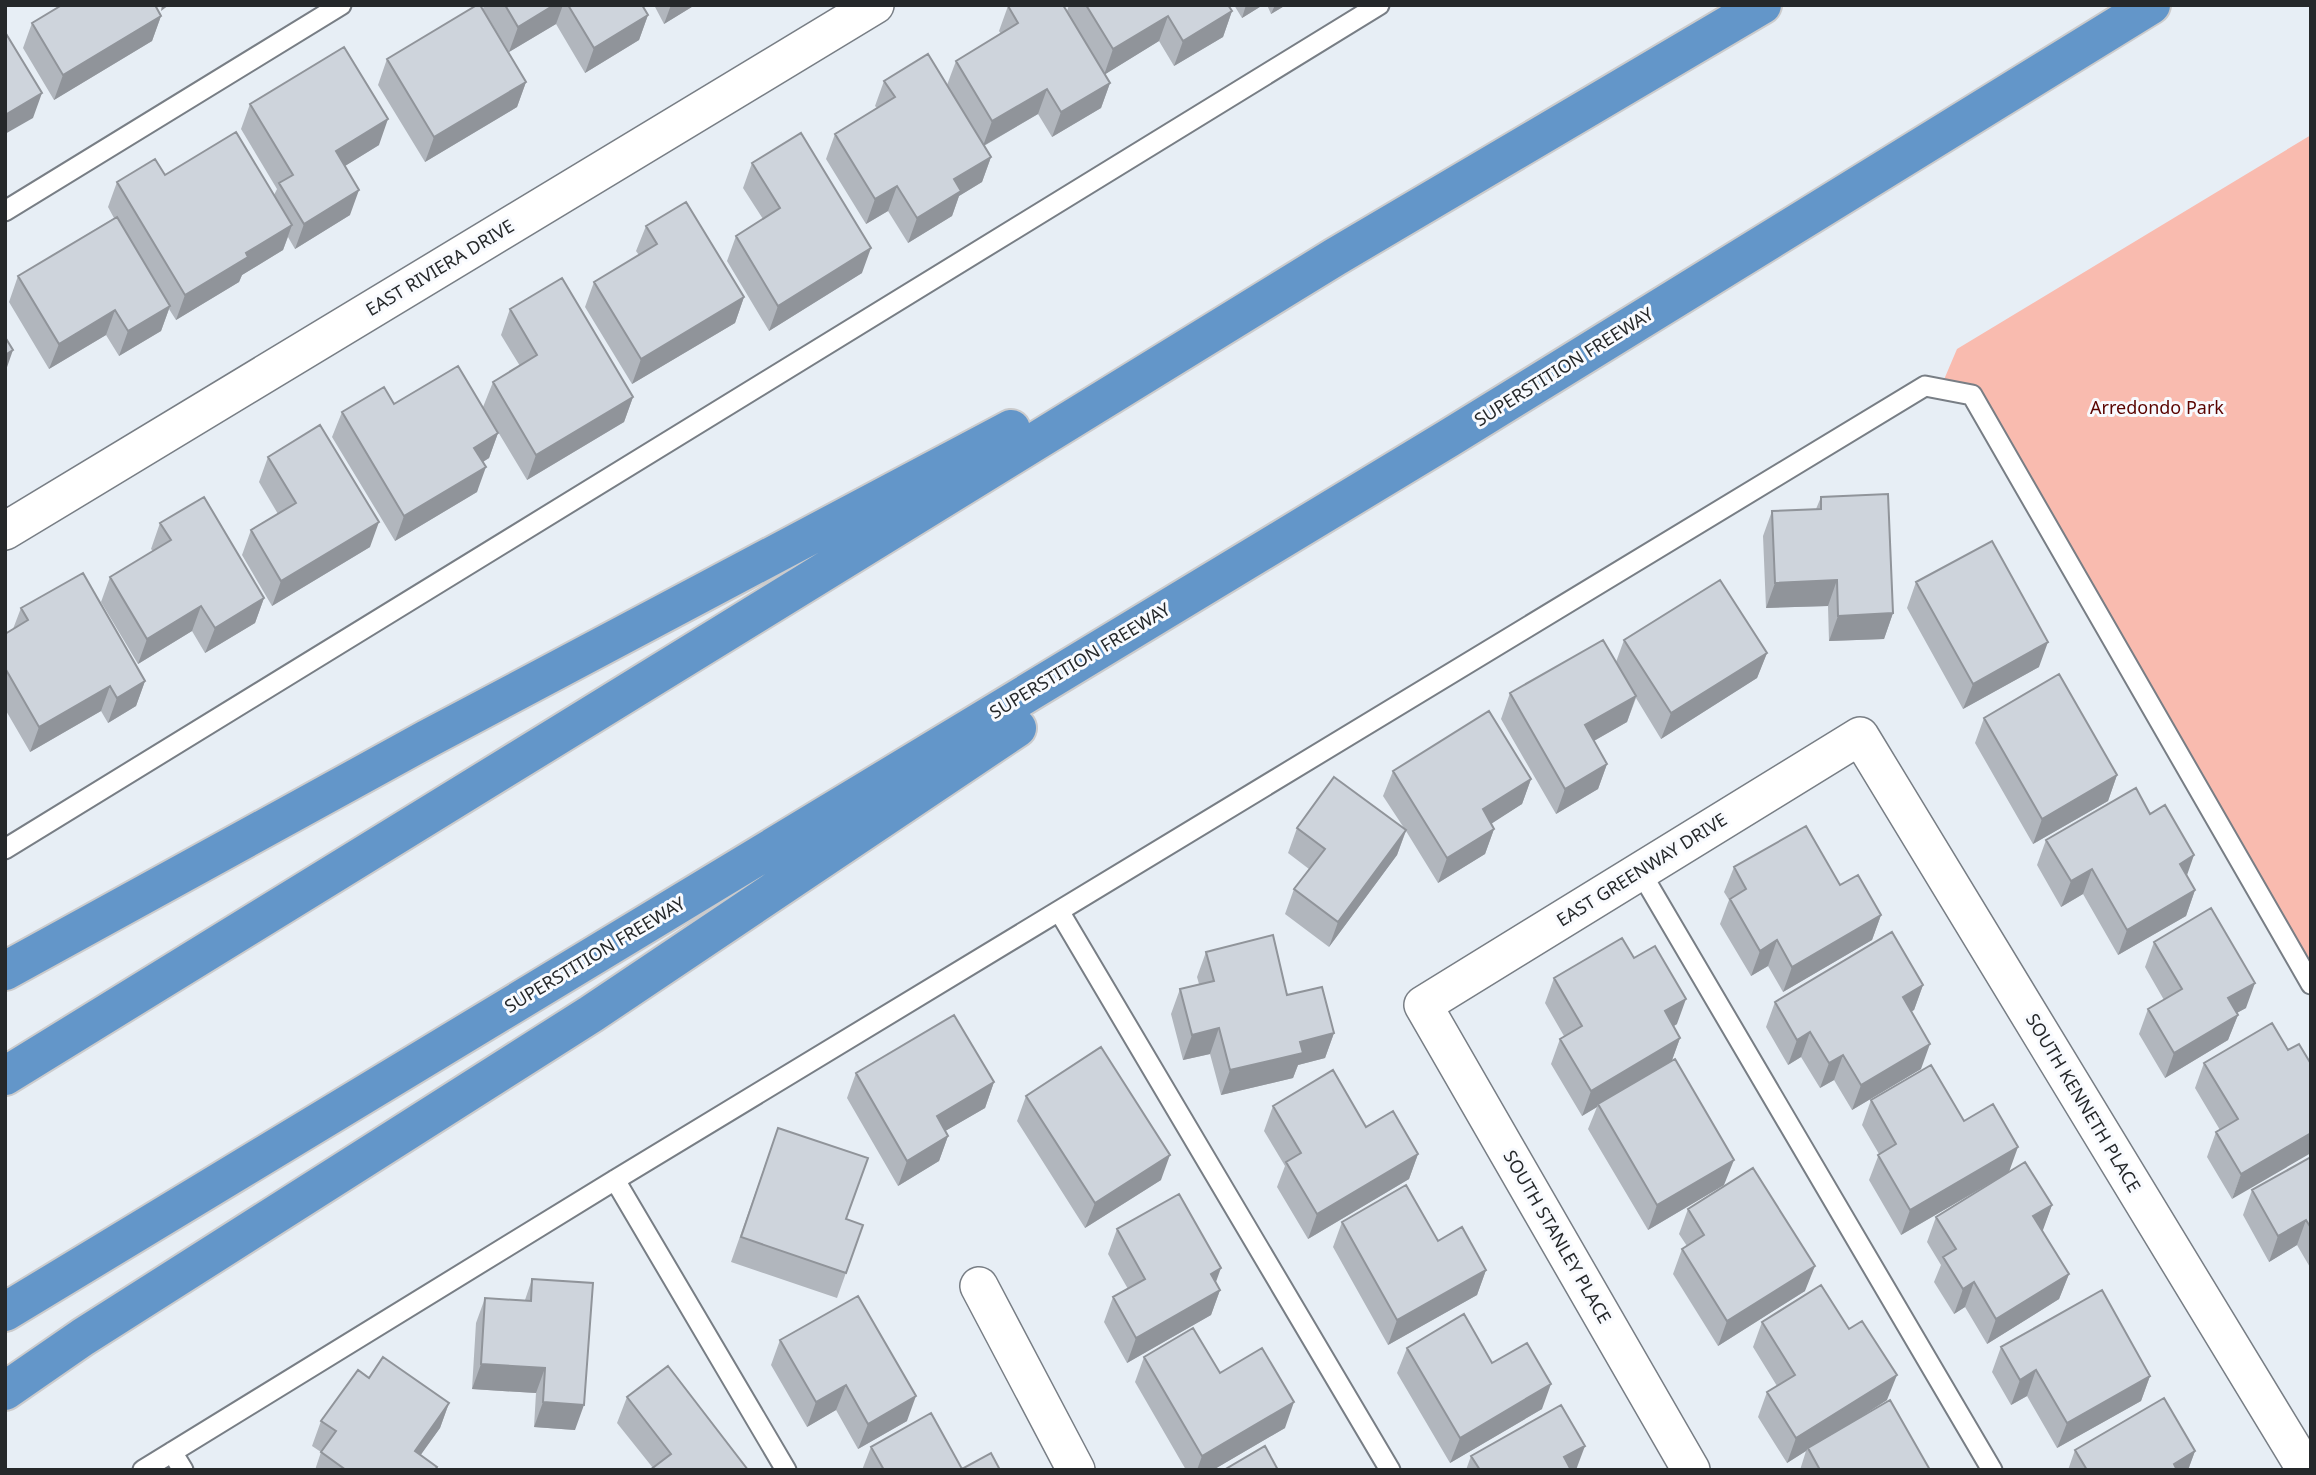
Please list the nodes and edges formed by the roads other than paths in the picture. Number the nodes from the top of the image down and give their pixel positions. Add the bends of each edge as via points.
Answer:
1 (341, 5) edge
2 (874, 5) edge
3 (1379, 5) edge
4 (1762, 5) edge
5 (2151, 5) edge
6 (5, 211) edge
7 (1335, 257) junction
8 (1449, 438) junction
9 (5, 531) edge
10 (1860, 736) joint
11 (5, 849) edge
12 (1640, 871) junction
13 (1059, 911) junction
14 (5, 971) edge
15 (2311, 984) edge
16 (1423, 1005) joint
17 (5, 1076) edge
18 (615, 1180) junction
19 (979, 1286) dead end
20 (5, 1312) edge
21 (5, 1391) edge
22 (172, 1452) junction
23 (143, 1470) edge
24 (183, 1470) edge
25 (786, 1470) edge
26 (1076, 1470) edge
27 (1390, 1470) edge
28 (1690, 1470) edge
29 (1992, 1470) edge
30 (2306, 1470) edge

1 - 6 lane
2 - 9 street, EAST RIVIERA DRIVE
3 - 11 lane
4 - 7 highway
5 - 8 highway, SUPERSTITION FREEWAY
7 - 14 highway via 427,738
7 - 17 highway
8 - 20 highway, SUPERSTITION FREEWAY
8 - 21 highway via 591,1014
10 - 12 street, EAST GREENWAY DRIVE
10 - 30 street, SOUTH KENNETH PLACE
12 - 16 street, EAST GREENWAY DRIVE
12 - 29 lane
13 - 15 lane via 1925,386 1972,395
13 - 18 lane
13 - 27 lane
16 - 28 street, SOUTH STANLEY PLACE
18 - 22 lane
18 - 25 lane
19 - 26 street
22 - 23 lane
22 - 24 lane

